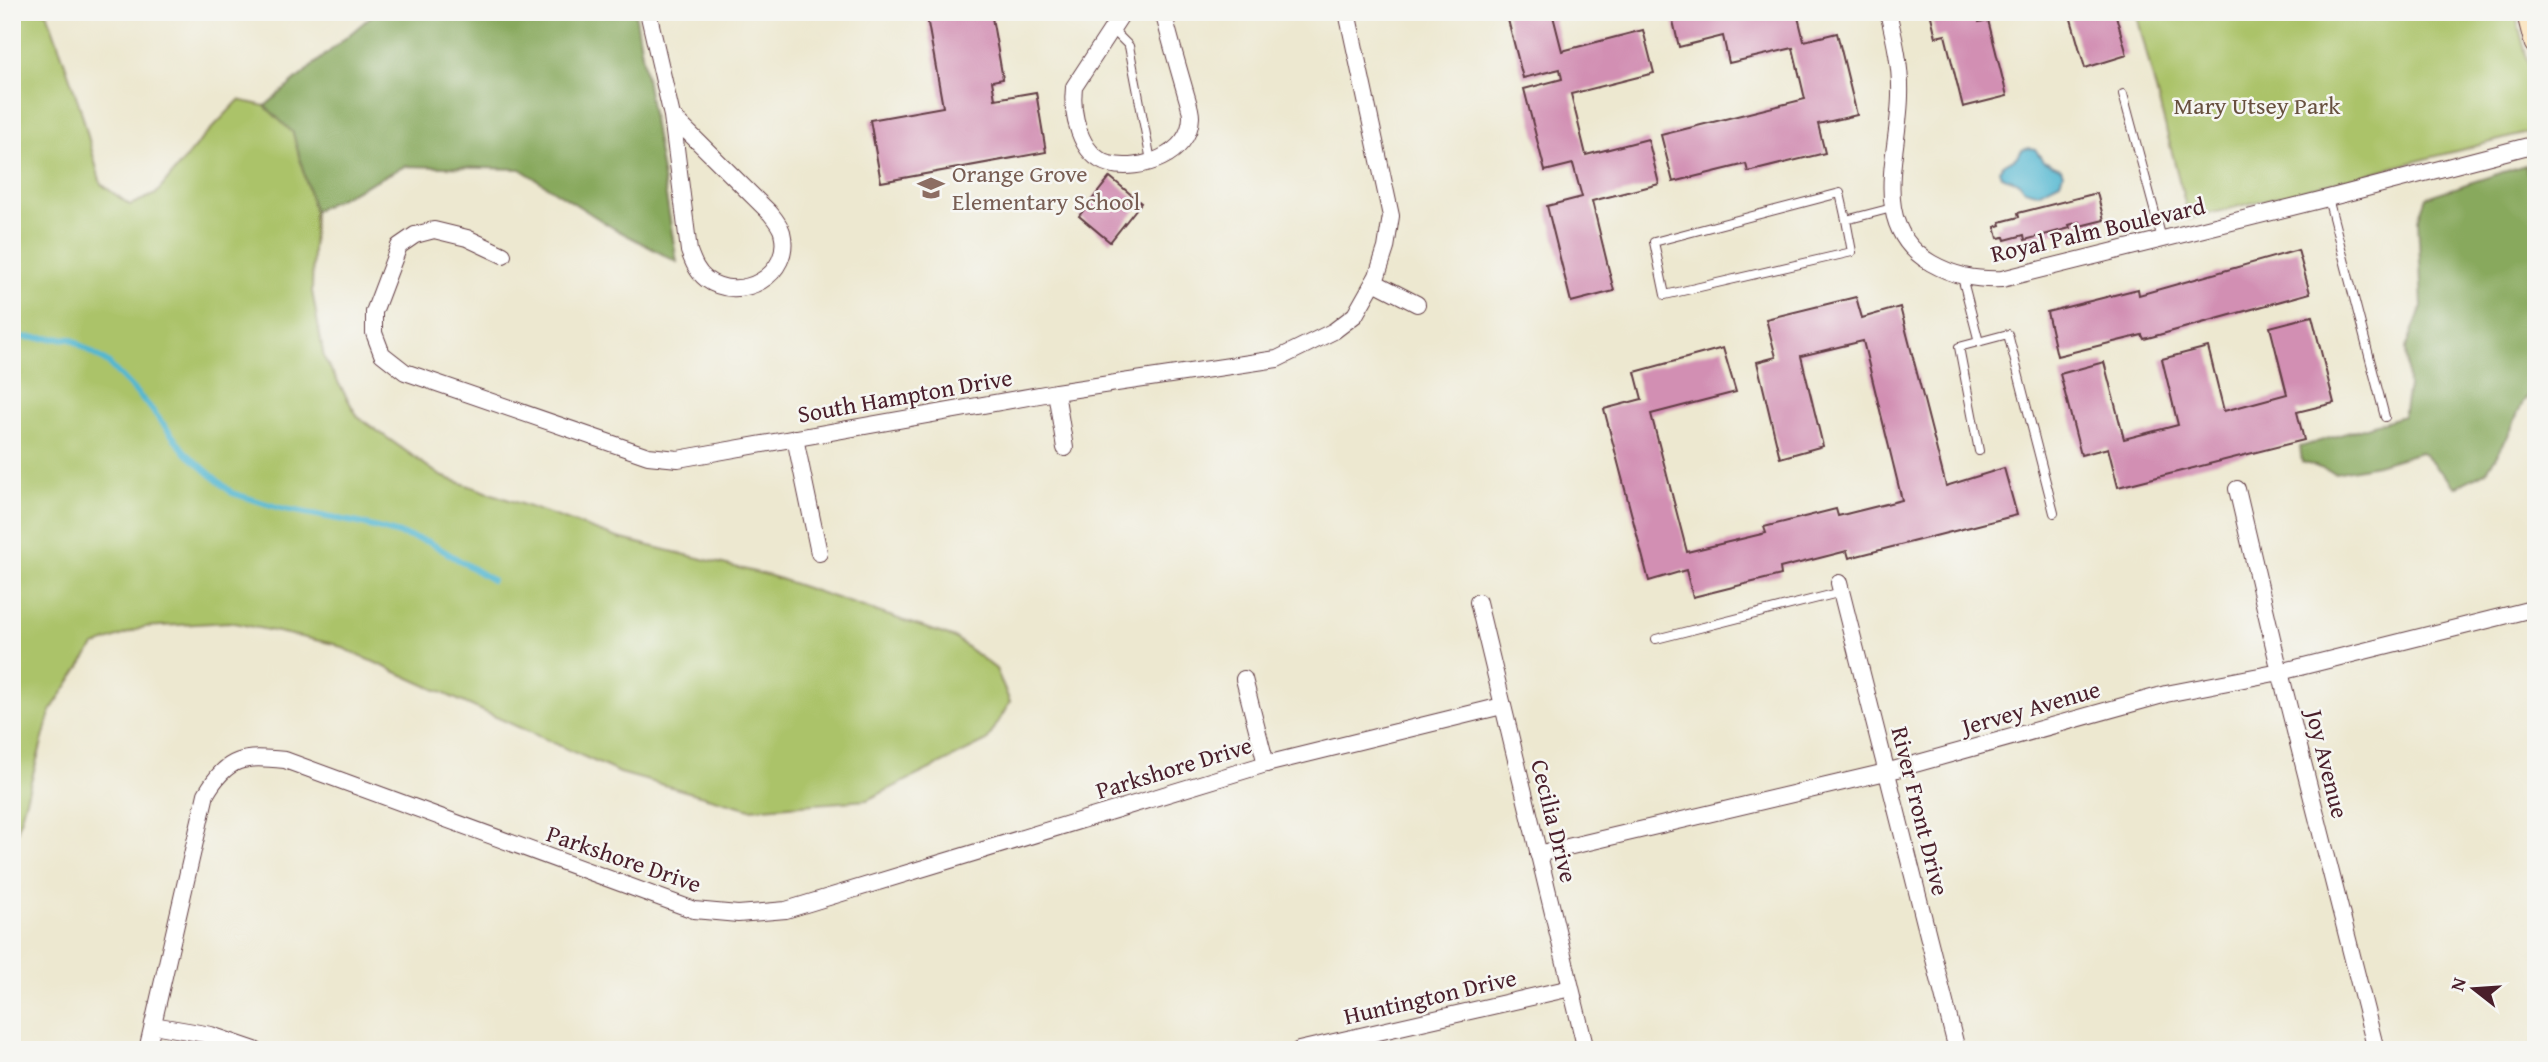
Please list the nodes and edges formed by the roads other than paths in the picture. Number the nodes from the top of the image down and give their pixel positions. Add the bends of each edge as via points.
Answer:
1 (648, 12) edge
2 (1123, 12) edge
3 (1160, 12) edge
4 (1347, 12) edge
5 (1888, 12) edge
6 (2528, 12) edge
7 (1112, 29) junction
8 (2536, 43) edge
9 (2123, 94) dead end
10 (672, 116) junction
11 (2536, 144) edge
12 (1151, 161) junction
13 (2328, 198) junction
14 (1892, 208) junction
15 (1846, 220) junction
16 (2162, 239) junction
17 (503, 255) dead end
18 (1962, 276) junction
19 (1374, 282) junction
20 (1417, 304) dead end
21 (1979, 342) junction
22 (1056, 392) junction
23 (2385, 417) dead end
24 (795, 438) junction
25 (1065, 448) dead end
26 (1979, 451) dead end
27 (2236, 489) dead end
28 (2054, 513) dead end
29 (819, 553) dead end
30 (1841, 587) joint
31 (1478, 602) dead end
32 (2536, 608) edge
33 (1656, 639) dead end
34 (2280, 672) junction
35 (1244, 679) dead end
36 (1502, 706) junction
37 (1266, 764) junction
38 (1886, 772) junction
39 (1538, 854) junction
40 (1571, 988) junction
41 (153, 1025) junction
42 (147, 1050) edge
43 (255, 1050) edge
44 (1298, 1050) edge
45 (1586, 1050) edge
46 (1957, 1050) edge
47 (2376, 1050) edge

1 - 10 street
2 - 7 street
3 - 12 street via 1191,116 1188,132 1178,146
4 - 19 street, South Hampton Drive via 1391,216
5 - 14 street, Royal Palm Boulevard via 1900,64
6 - 8 street
7 - 12 lane via 1129,46
7 - 12 street via 1074,87 1077,130 1089,150 1107,163 1139,166
9 - 16 lane
10 - 10 street via 689,251 696,268 719,286 756,285 779,264 782,230
11 - 13 street, Royal Palm Boulevard
13 - 16 street, Royal Palm Boulevard
13 - 23 lane
14 - 15 lane
14 - 18 street, Royal Palm Boulevard via 1909,245 1924,259
15 - 15 lane via 1840,193 1654,242 1665,295 1852,252
16 - 18 street, Royal Palm Boulevard via 2002,279
17 - 24 street, South Hampton Drive via 467,238 434,230 399,246 374,312 374,333 382,354 405,372 648,456 678,459
18 - 21 lane
19 - 20 street
19 - 22 street, South Hampton Drive via 1355,315 1334,331 1277,359
21 - 26 lane via 1959,347
21 - 28 lane via 2008,334
22 - 24 street, South Hampton Drive
22 - 25 street
24 - 29 street
27 - 34 street, Joy Avenue
30 - 33 lane
30 - 38 street, River Front Drive
31 - 36 street, Cecilia Drive
32 - 34 street, Jervey Avenue
34 - 38 street, Jervey Avenue via 2166,694
34 - 47 street, Joy Avenue
35 - 37 street
36 - 37 street, Parkshore Drive
36 - 39 street, Cecilia Drive
37 - 41 street, Parkshore Drive via 786,910 738,914 694,910 285,760 254,757 231,764 217,775 206,794
38 - 39 street, Jervey Avenue
38 - 46 street, River Front Drive
39 - 40 street, Cecilia Drive
40 - 44 street, Huntington Drive
40 - 45 street, Cecilia Drive
41 - 42 street, Parkshore Drive
41 - 43 street via 211,1035

